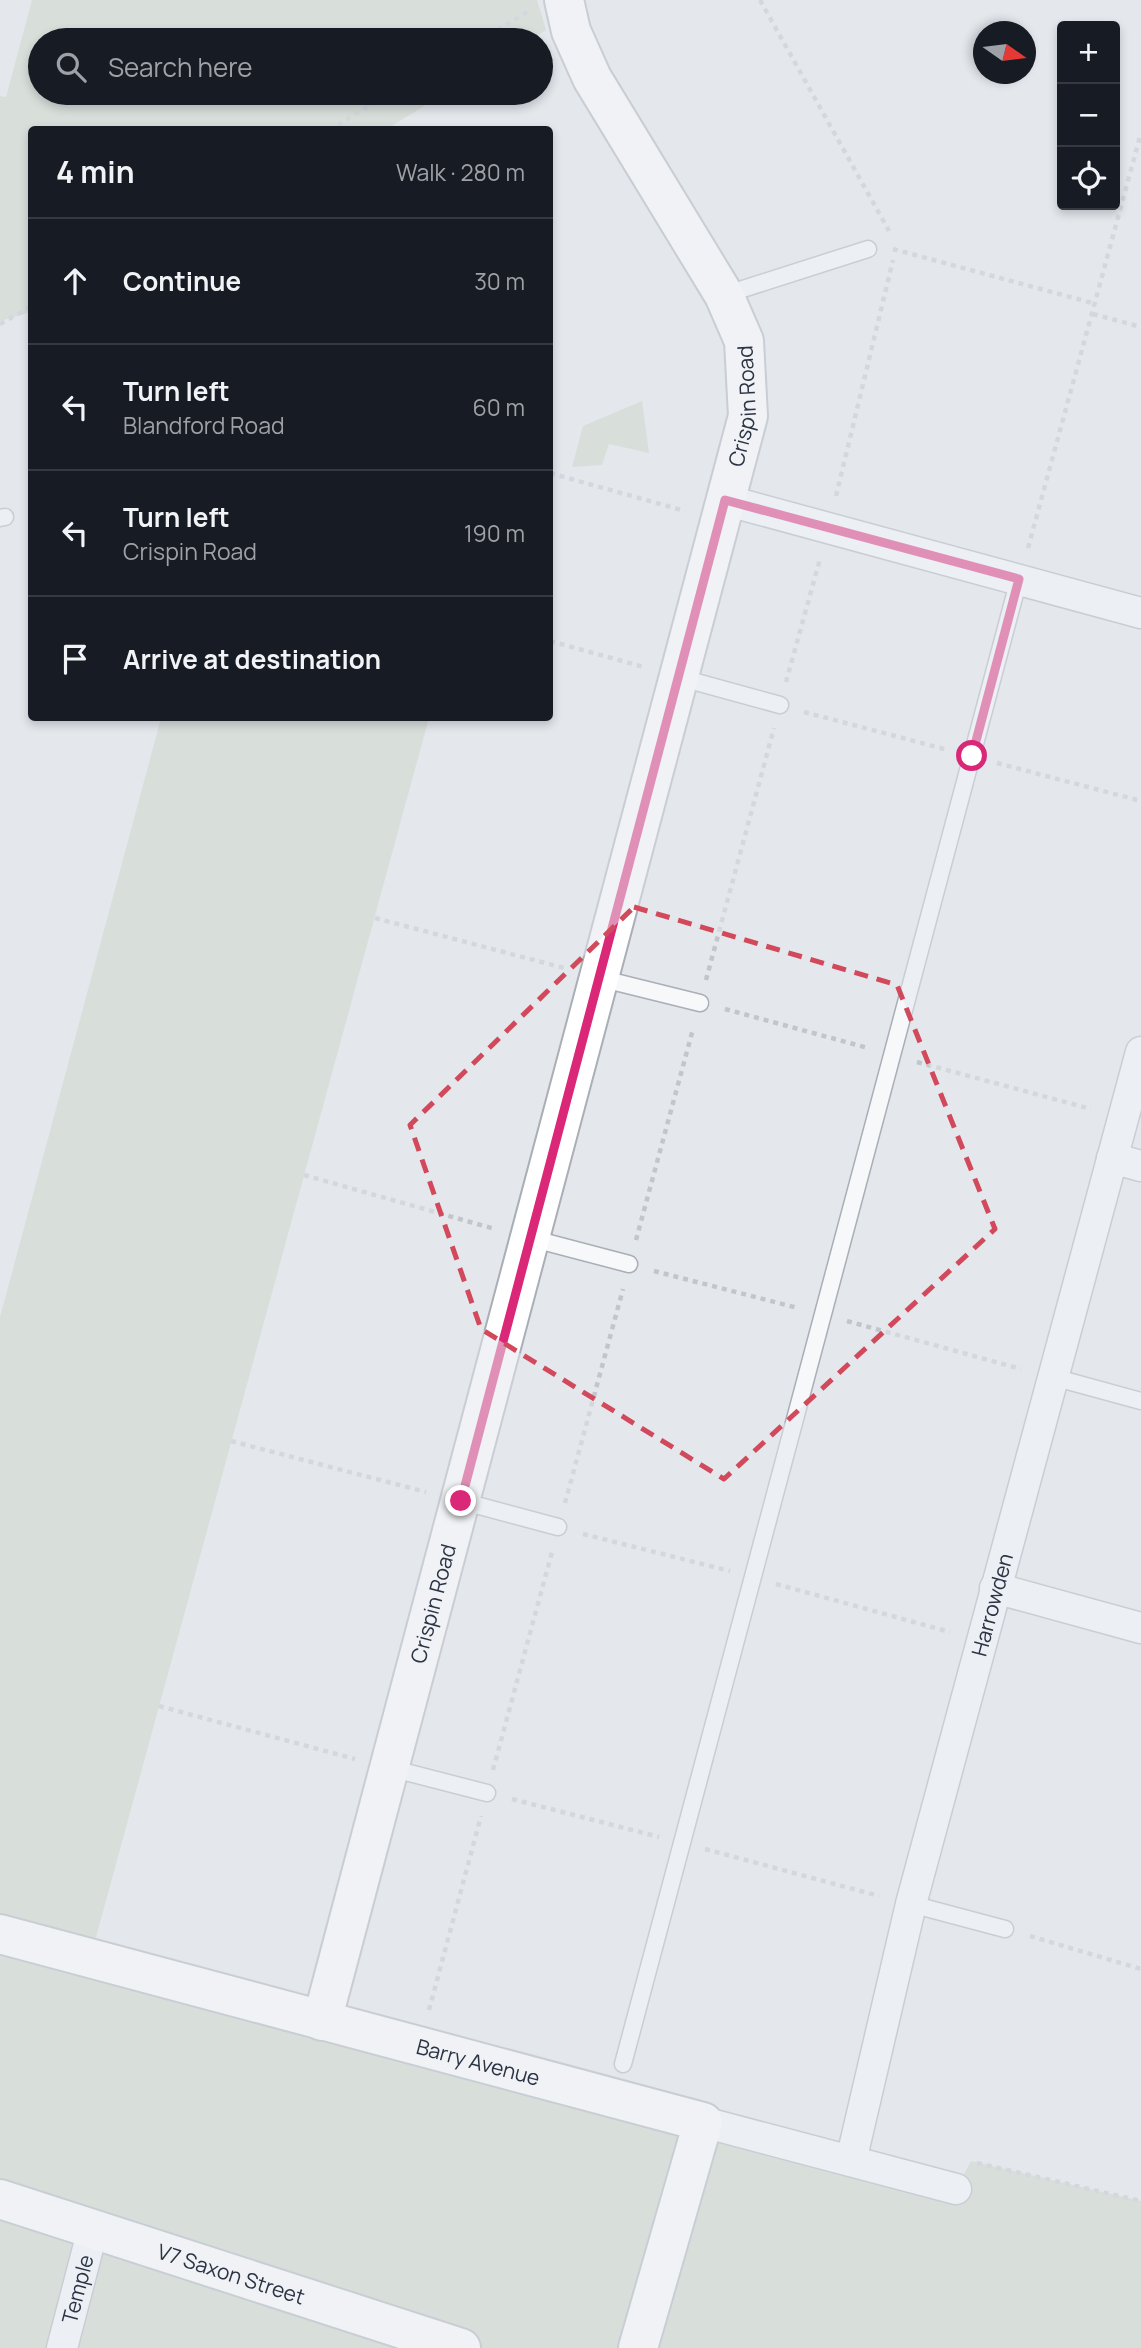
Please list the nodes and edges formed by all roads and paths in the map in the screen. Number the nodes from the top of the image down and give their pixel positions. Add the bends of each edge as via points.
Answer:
1 (551, 3) edge
2 (503, 28) edge
3 (371, 105) edge
4 (336, 126) edge
5 (1141, 133) edge
6 (868, 249) joint
7 (724, 295) junction
8 (1096, 304) junction
9 (28, 308) edge
10 (1093, 314) junction
11 (0, 324) edge
12 (1141, 327) edge
13 (553, 474) edge
14 (722, 511) junction
15 (1019, 579) junction
16 (1141, 613) edge
17 (553, 642) edge
18 (678, 677) junction
19 (780, 705) dead end
20 (375, 918) dead end
21 (599, 978) junction
22 (700, 1003) dead end
23 (1141, 1052) edge
24 (1112, 1158) junction
25 (1141, 1166) edge
26 (304, 1175) dead end
27 (530, 1238) junction
28 (629, 1264) dead end
29 (1053, 1377) junction
30 (1141, 1401) edge
31 (231, 1441) dead end
32 (461, 1501) junction
33 (558, 1527) dead end
34 (995, 1588) junction
35 (1141, 1628) edge
36 (159, 1706) dead end
37 (390, 1768) junction
38 (487, 1793) dead end
39 (911, 1904) junction
40 (1005, 1929) joint
41 (0, 1934) edge
42 (1141, 1969) edge
43 (322, 2021) junction
44 (623, 2064) dead end
45 (703, 2122) junction
46 (851, 2161) junction
47 (956, 2189) dead end
48 (0, 2199) edge
49 (93, 2229) junction
50 (62, 2348) edge
51 (461, 2348) edge
52 (638, 2348) edge

1 - 2 path
1 - 7 street, Crispin Road
3 - 4 path
5 - 8 path
6 - 7 lane
6 - 8 path via 895,249
7 - 14 street, Crispin Road via 744,341 748,416
8 - 10 path
9 - 11 path
10 - 12 path
10 - 15 path
13 - 14 path
14 - 15 street
14 - 18 street, Crispin Road
15 - 16 street
15 - 44 lane
17 - 18 path
18 - 19 lane
18 - 21 street, Crispin Road
20 - 21 path
21 - 22 lane
21 - 27 street, Crispin Road
23 - 24 street, Harrowden
24 - 25 street
24 - 29 street, Harrowden
26 - 27 path
27 - 28 lane
27 - 32 street, Crispin Road
29 - 30 lane
29 - 34 street, Harrowden
31 - 32 path
32 - 33 lane
32 - 37 street, Crispin Road
34 - 35 street
34 - 39 street, Harrowden
36 - 37 path
37 - 38 lane
37 - 43 street, Crispin Road
39 - 40 lane
39 - 46 street, Harrowden
40 - 42 path
41 - 43 street, Barry Avenue
43 - 45 street, Barry Avenue
45 - 46 street, Barry Avenue
45 - 52 street
46 - 47 street, Barry Avenue
48 - 49 street, V7 Saxon Street
49 - 50 street, Temple
49 - 51 street, V7 Saxon Street

